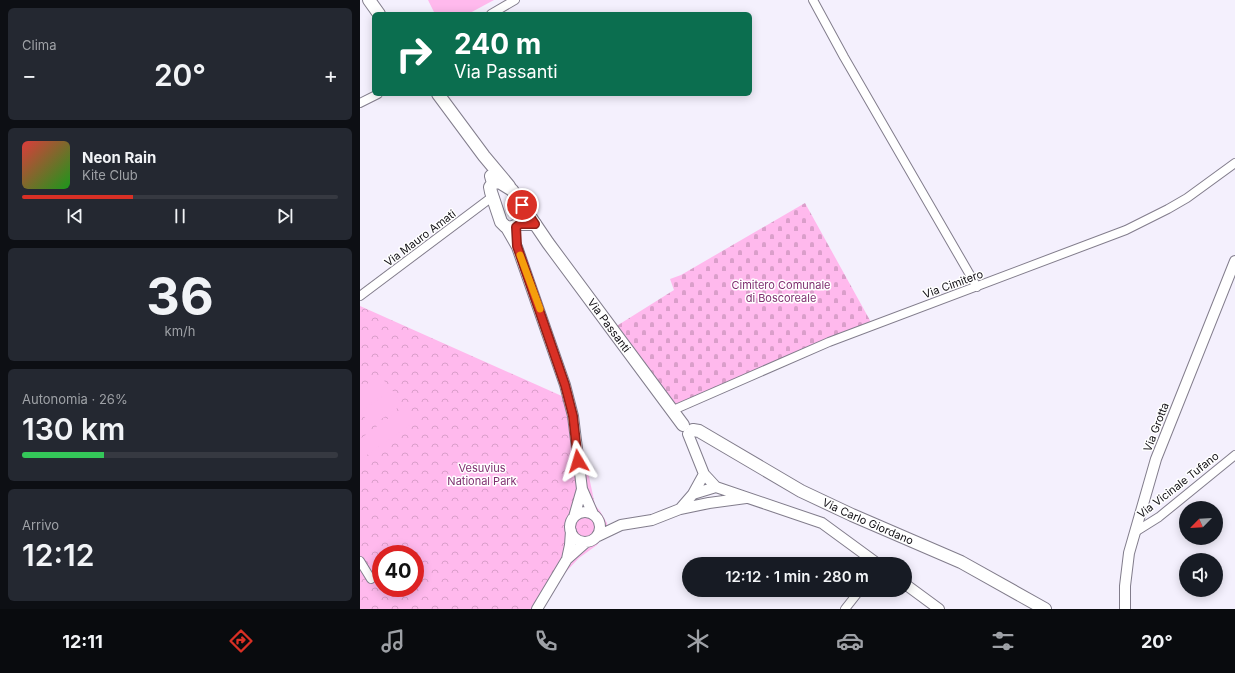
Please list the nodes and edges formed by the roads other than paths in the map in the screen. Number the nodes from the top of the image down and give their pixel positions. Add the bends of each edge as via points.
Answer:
1 (369, 0) edge
2 (515, 0) edge
3 (813, 0) edge
4 (378, 12) edge
5 (494, 12) edge
6 (374, 96) edge
7 (439, 96) edge
8 (360, 103) edge
9 (484, 156) junction
10 (1235, 163) edge
11 (493, 183) junction
12 (512, 190) junction
13 (492, 197) junction
14 (520, 201) junction
15 (535, 224) junction
16 (514, 226) junction
17 (1235, 261) edge
18 (977, 287) junction
19 (360, 296) edge
20 (671, 411) junction
21 (688, 430) junction
22 (1235, 455) edge
23 (704, 474) junction
24 (716, 487) junction
25 (582, 490) junction
26 (693, 494) junction
27 (748, 498) junction
28 (709, 503) junction
29 (680, 509) junction
30 (595, 516) junction
31 (574, 517) junction
32 (621, 525) junction
33 (571, 531) junction
34 (1135, 532) junction
35 (598, 536) junction
36 (585, 543) junction
37 (868, 557) edge
38 (567, 559) junction
39 (360, 561) edge
40 (371, 579) dead end
41 (912, 589) edge
42 (854, 597) edge
43 (537, 609) edge
44 (845, 609) edge
45 (939, 609) edge
46 (1045, 609) edge
47 (1125, 609) edge

1 - 4 main road
2 - 5 street
3 - 18 street
6 - 8 street
7 - 9 main road, Via Passanti
9 - 11 main road, Via Passanti
9 - 12 main road, Via Passanti
10 - 18 street, Via Cimitero via 1187,198 1126,230
11 - 12 main road via 499,182
11 - 13 main road, Via Passanti via 490,187
12 - 14 main road, Via Passanti
13 - 16 main road, Via Passanti via 501,222
13 - 19 street, Via Mauro Amati
14 - 15 main road, Via Passanti
14 - 16 main road via 523,216
15 - 16 main road
15 - 20 main road, Via Passanti
16 - 25 street via 517,246 565,385 573,416
17 - 34 street, Via Grotta via 1156,459
18 - 20 street, Via Cimitero via 829,342
20 - 21 main road, Via Passanti
21 - 23 street, Via Passanti
21 - 46 main road, Via Carlo Giordano via 699,431 801,491 961,562
22 - 34 street, Via Vicinale Tufano via 1159,517
23 - 24 street, Via Passanti
23 - 26 street
24 - 26 street
24 - 27 street
24 - 28 street
25 - 30 street
25 - 31 street
26 - 29 street
27 - 28 street
27 - 37 street via 822,523
28 - 29 street
29 - 32 street via 652,520
30 - 31 street via 583,512
30 - 32 street
30 - 35 street via 601,526
31 - 33 street via 570,526
32 - 35 street
33 - 36 street via 576,540
33 - 38 street
34 - 47 street, Via Grotta via 1129,553
35 - 36 street
36 - 38 street
38 - 43 street
39 - 40 street
41 - 45 street
42 - 44 street

